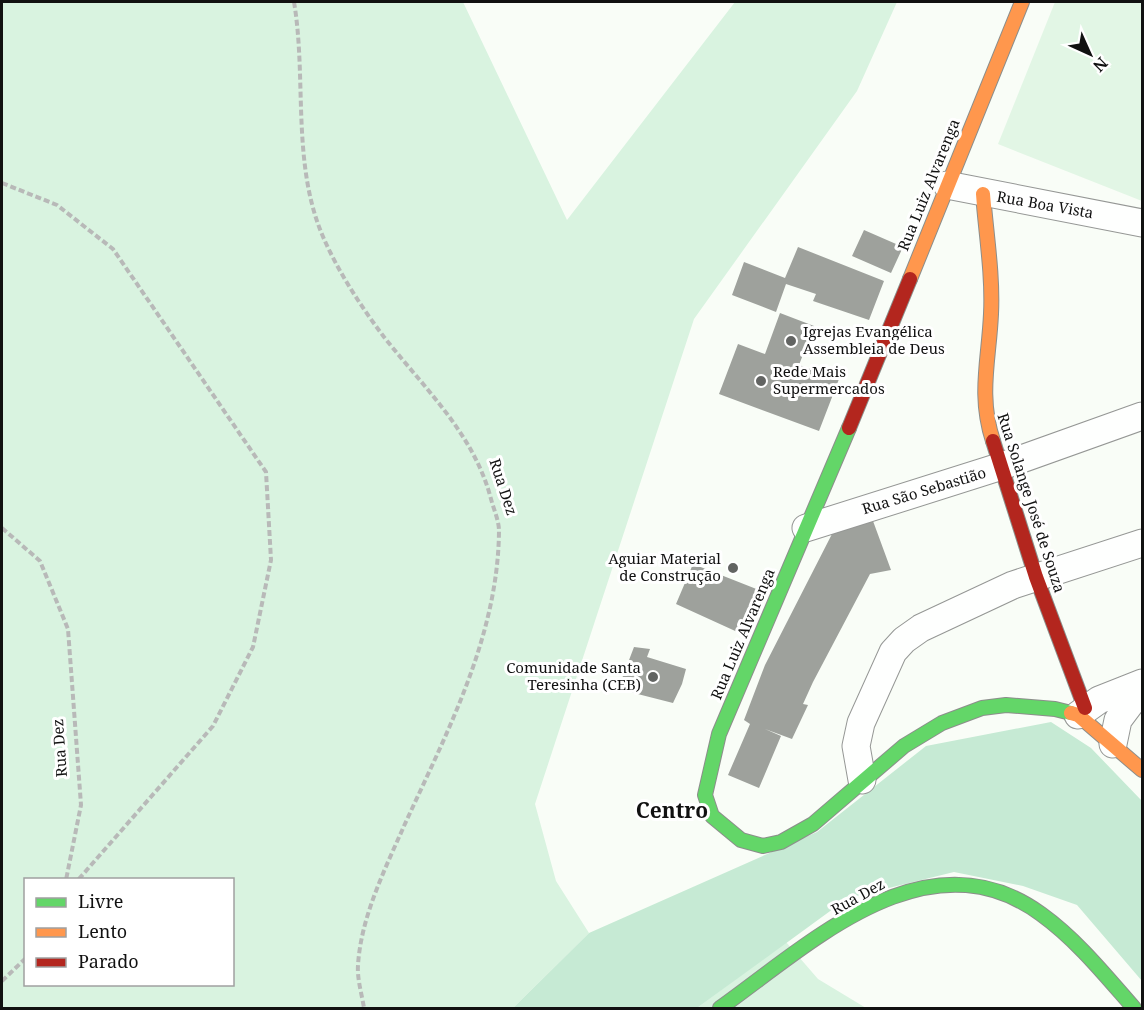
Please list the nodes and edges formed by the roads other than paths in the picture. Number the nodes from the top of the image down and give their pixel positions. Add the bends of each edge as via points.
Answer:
1 (1022, 2) edge
2 (947, 185) junction
3 (983, 194) junction
4 (1143, 223) edge
5 (1143, 416) edge
6 (1002, 466) junction
7 (806, 528) junction
8 (1143, 543) edge
9 (1036, 577) junction
10 (1143, 686) edge
11 (1081, 712) junction
12 (1113, 744) junction
13 (1143, 770) edge
14 (861, 780) junction
15 (720, 1008) edge
16 (1134, 1008) edge

1 - 2 street, Rua Luiz Alvarenga
2 - 3 street, Rua Boa Vista
2 - 7 street, Rua Luiz Alvarenga
3 - 4 street, Rua Boa Vista
3 - 6 street, Rua Solange José de Souza via 991,312 983,390 985,417
5 - 6 street, Rua São Sebastião
6 - 7 street, Rua São Sebastião
6 - 9 street, Rua Solange José de Souza
7 - 14 street, Rua Luiz Alvarenga via 719,734 705,795 712,816 727,831 763,846 781,842 813,824
8 - 9 street
9 - 11 street, Rua Solange José de Souza
9 - 14 street via 921,628 893,652 861,723 856,746
10 - 11 street
10 - 12 street via 1118,720
11 - 12 street, Rua Luiz Alvarenga
11 - 14 street, Rua Luiz Alvarenga via 1006,705 982,708 942,723 904,746
12 - 13 street, Rua Luiz Alvarenga
15 - 16 street, Rua Dez via 839,925 892,895 941,885 981,887 1022,901 1084,950

